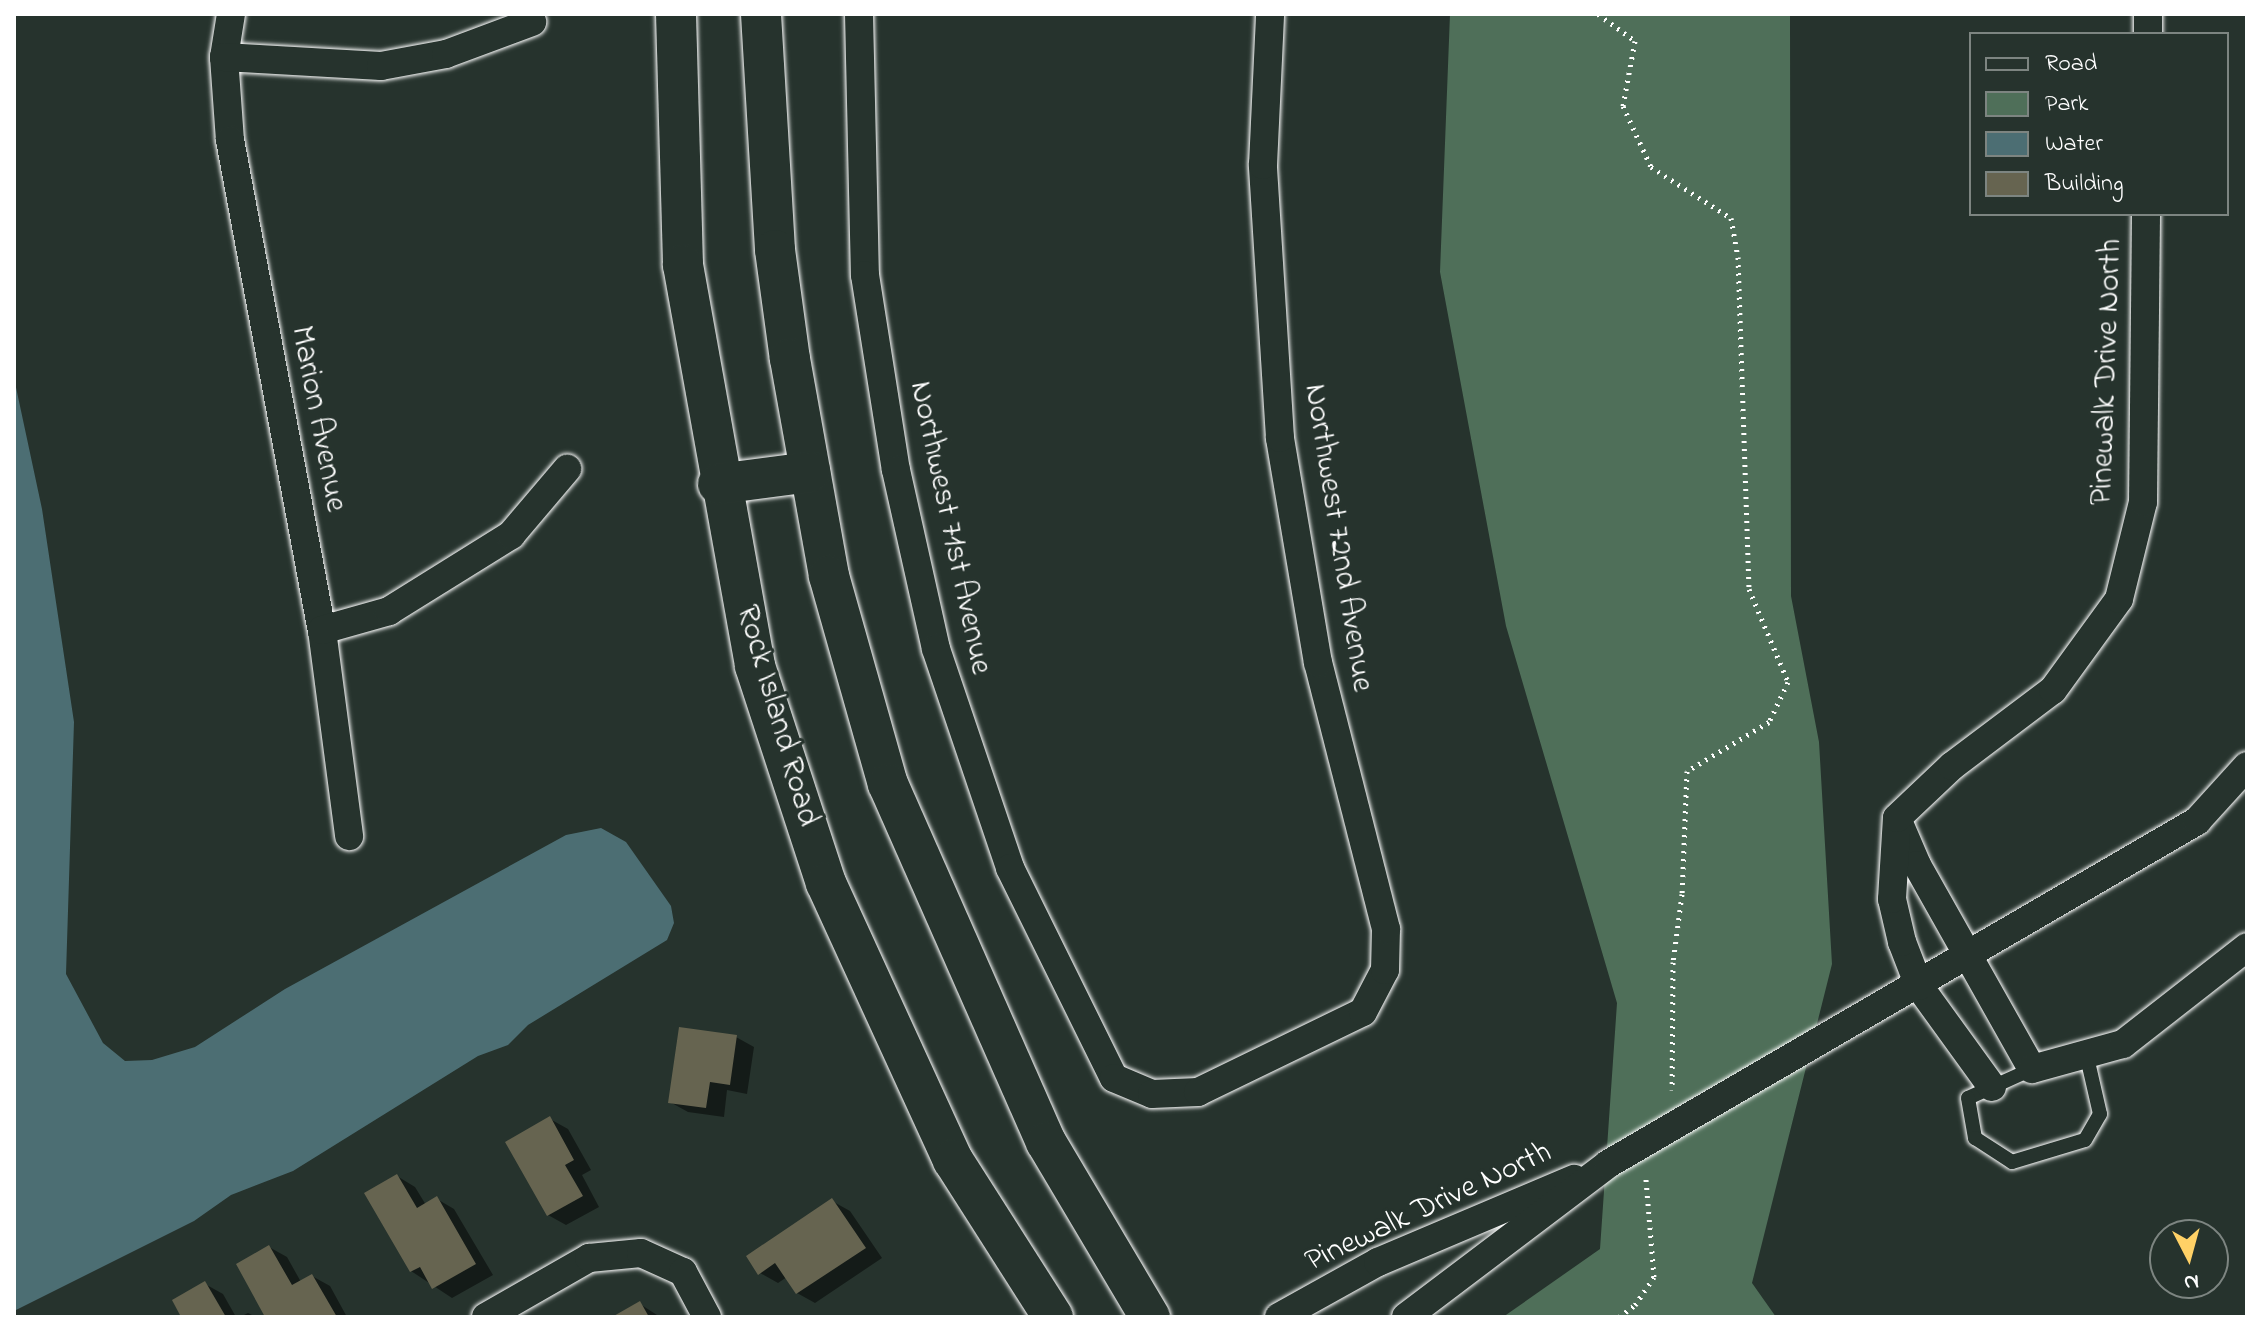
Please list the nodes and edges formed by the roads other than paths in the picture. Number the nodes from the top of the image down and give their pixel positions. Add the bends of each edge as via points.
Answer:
1 (231, 14) edge
2 (676, 14) edge
3 (761, 14) edge
4 (859, 14) edge
5 (1270, 14) edge
6 (532, 22) dead end
7 (224, 57) junction
8 (2146, 216) edge
9 (567, 469) dead end
10 (810, 472) junction
11 (718, 484) junction
12 (322, 630) junction
13 (2247, 766) edge
14 (1897, 818) junction
15 (349, 836) dead end
16 (2247, 947) edge
17 (1972, 956) junction
18 (1385, 970) joint
19 (1919, 986) junction
20 (2086, 1053) junction
21 (2032, 1069) junction
22 (1992, 1087) junction
23 (1608, 1164) junction
24 (486, 1317) edge
25 (707, 1317) edge
26 (1053, 1317) edge
27 (1150, 1317) edge
28 (1279, 1317) edge
29 (1406, 1317) edge

1 - 7 street, Marion Avenue
2 - 11 main road, Rock Island Road via 683,265
3 - 10 main road via 775,250
4 - 18 street, Northwest 71st Avenue via 865,275 896,470 936,649 1010,868 1114,1078 1152,1094 1198,1092 1363,1012
5 - 18 street, Northwest 72nd Avenue via 1263,165 1280,438 1318,663 1386,929
6 - 7 street via 446,54 381,66
7 - 12 street, Marion Avenue via 230,140
8 - 14 street, Pinewalk Drive North via 2143,502 2119,599 2053,690 1952,766
9 - 12 street via 511,535 389,611
10 - 11 main road
10 - 27 main road via 829,576 888,784 1046,1142
11 - 26 main road, Rock Island Road via 755,666 826,883 953,1160
12 - 15 street, Marion Avenue
13 - 17 street, Pinewalk Drive North via 2197,821
14 - 17 street via 1917,865
14 - 19 street via 1892,899
16 - 20 street via 2123,1044
17 - 19 street, Pinewalk Drive North
17 - 21 street
19 - 22 street
19 - 23 street, Pinewalk Drive North
20 - 21 street
20 - 22 lane via 2100,1114 2085,1140 2056,1153 2012,1162 1975,1138 1968,1098
21 - 22 lane
23 - 28 street, Pinewalk Drive North via 1378,1262
23 - 29 street, Pinewalk Drive North
24 - 25 street via 589,1258 641,1253 683,1272

